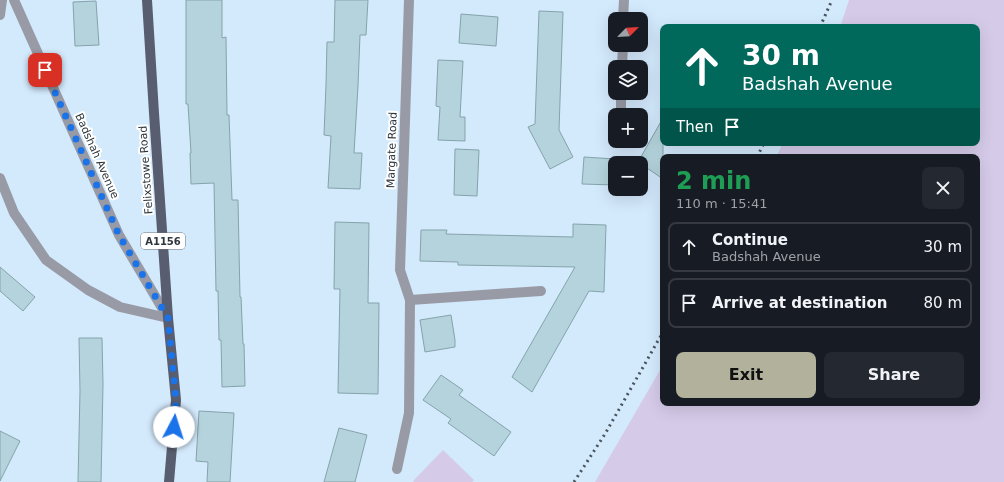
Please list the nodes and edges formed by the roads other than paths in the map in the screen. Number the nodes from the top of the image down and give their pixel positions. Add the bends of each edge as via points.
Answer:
1 (2, 0) edge
2 (14, 0) edge
3 (147, 0) edge
4 (409, 0) edge
5 (624, 0) edge
6 (623, 12) edge
7 (0, 15) edge
8 (0, 178) edge
9 (541, 291) dead end
10 (410, 300) junction
11 (168, 318) junction
12 (397, 469) dead end
13 (169, 482) edge

1 - 7 street
2 - 11 street, Badshah Avenue via 119,235
3 - 11 main road, Felixstowe Road / A1156
4 - 10 street, Margate Road via 400,270
5 - 6 street
8 - 11 street via 14,213 46,260 88,290 120,307
9 - 10 street
10 - 12 street, Margate Road via 409,413
11 - 13 main road, Felixstowe Road / A1156 via 176,400

